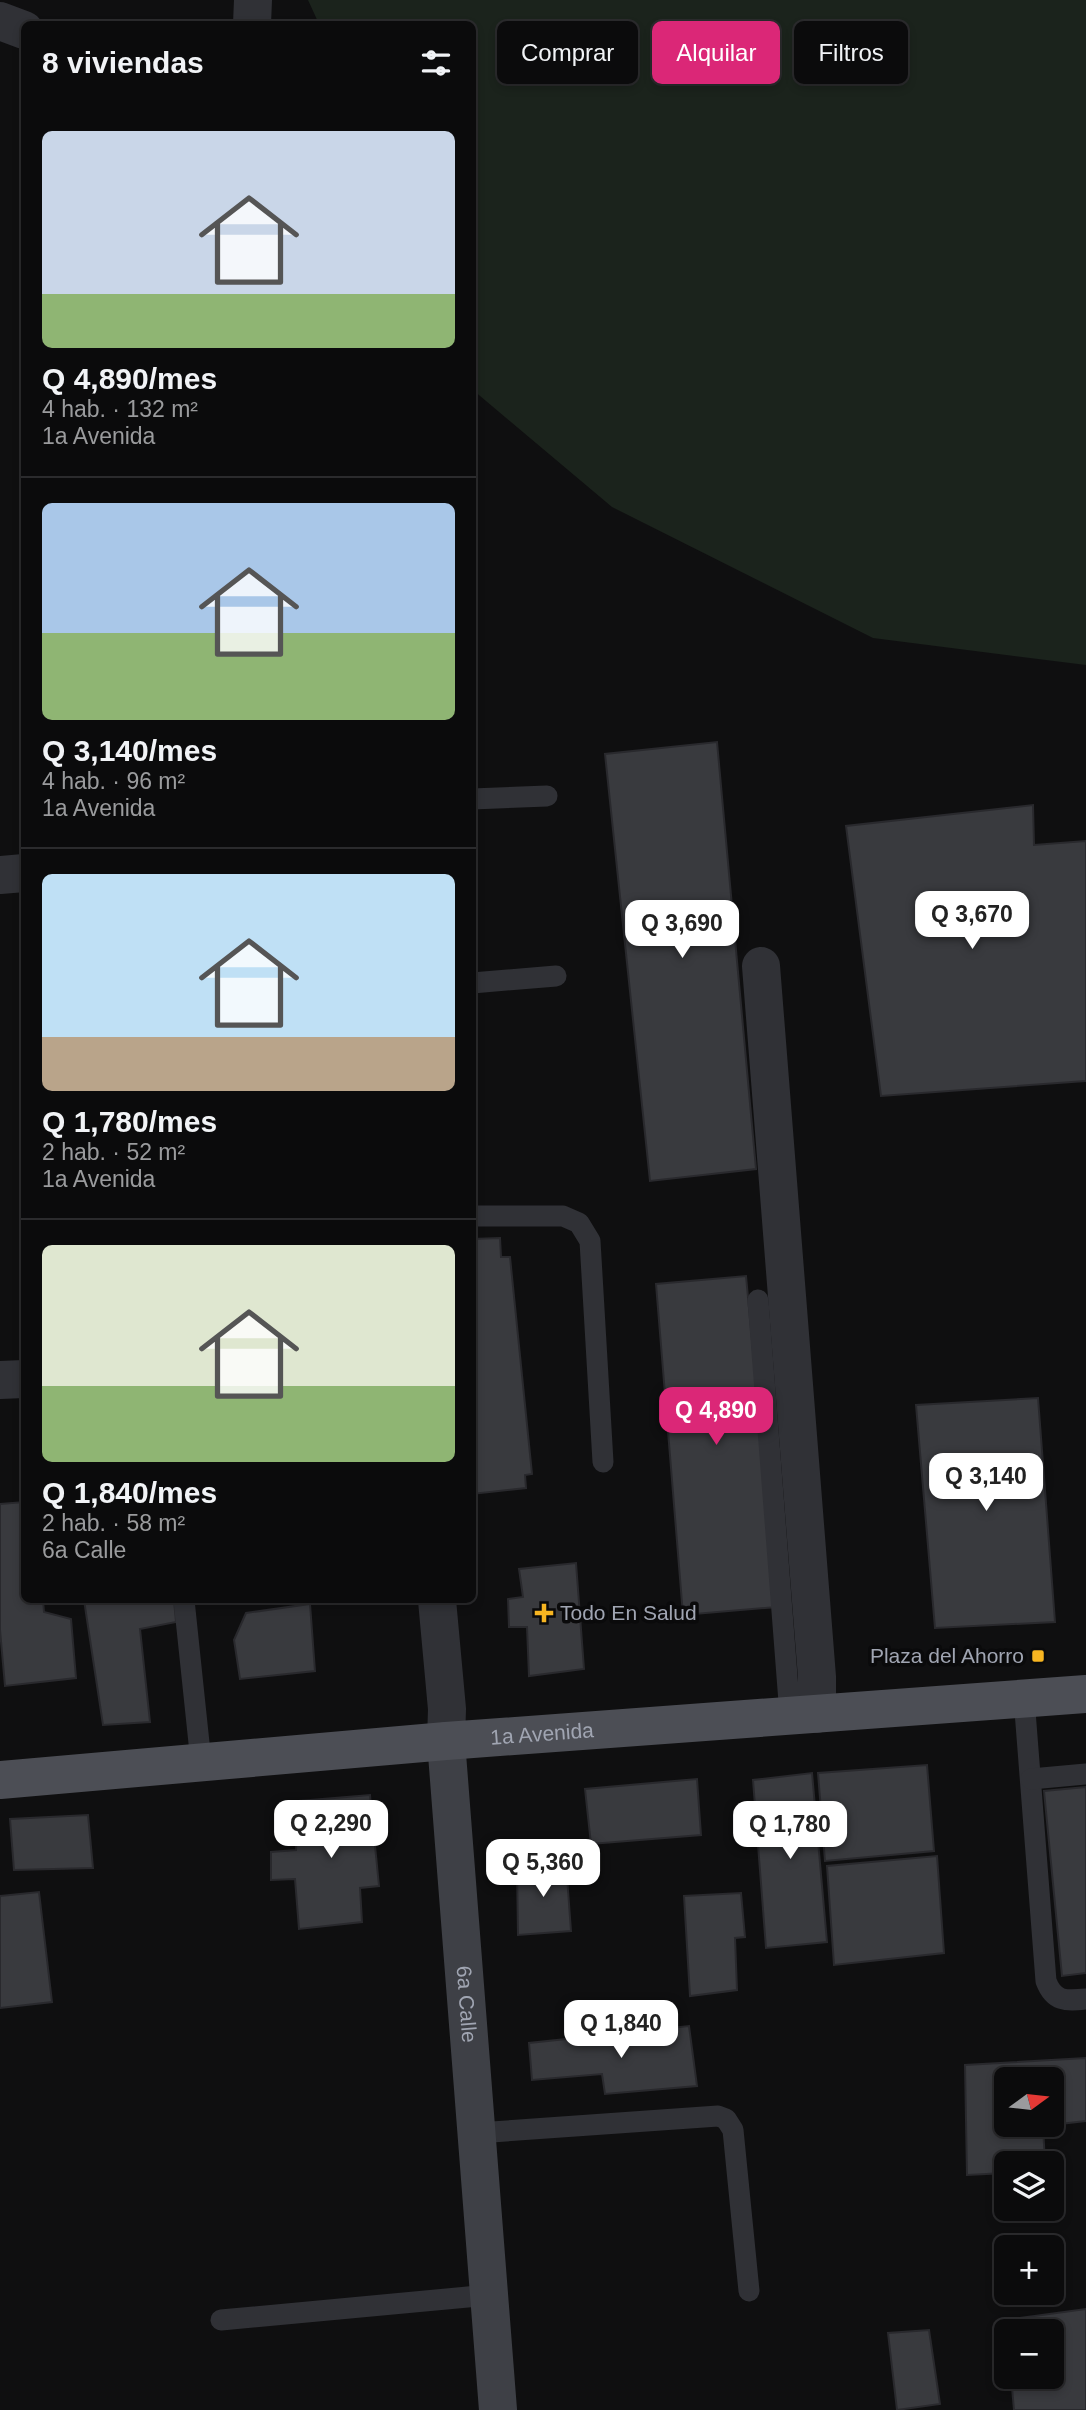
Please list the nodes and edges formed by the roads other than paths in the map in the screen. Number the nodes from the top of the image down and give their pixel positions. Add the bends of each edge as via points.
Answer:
1 (253, 0) edge
2 (0, 21) edge
3 (252, 21) edge
4 (21, 29) edge
5 (547, 796) dead end
6 (476, 799) edge
7 (21, 873) edge
8 (0, 875) edge
9 (761, 966) dead end
10 (556, 976) dead end
11 (476, 983) edge
12 (476, 1216) edge
13 (758, 1300) dead end
14 (21, 1378) edge
15 (0, 1380) edge
16 (603, 1462) dead end
17 (184, 1603) edge
18 (437, 1603) edge
19 (1086, 1694) edge
20 (1024, 1698) junction
21 (804, 1714) junction
22 (446, 1741) junction
23 (201, 1762) junction
24 (1086, 1774) edge
25 (1031, 1779) junction
26 (0, 1780) edge
27 (1086, 1999) edge
28 (477, 2133) junction
29 (749, 2291) dead end
30 (489, 2295) junction
31 (221, 2320) dead end
32 (498, 2410) edge

1 - 3 street
2 - 4 street
5 - 6 lane
7 - 8 street
9 - 21 street via 817,1677
10 - 11 lane
12 - 16 lane via 563,1216 585,1228 590,1241
13 - 21 lane
14 - 15 street
17 - 23 lane
18 - 22 street, 6a Calle
19 - 20 main road, 1a Avenida
20 - 21 main road, 1a Avenida
20 - 25 lane
21 - 22 main road, 1a Avenida
22 - 23 main road, 1a Avenida
22 - 28 street, 6a Calle
23 - 26 main road, 1a Avenida
24 - 25 lane
25 - 27 lane via 1046,1889 1046,1981 1050,1992 1063,2001
28 - 29 lane via 726,2119 733,2130
28 - 30 street, 6a Calle
30 - 31 lane
30 - 32 street, 6a Calle

